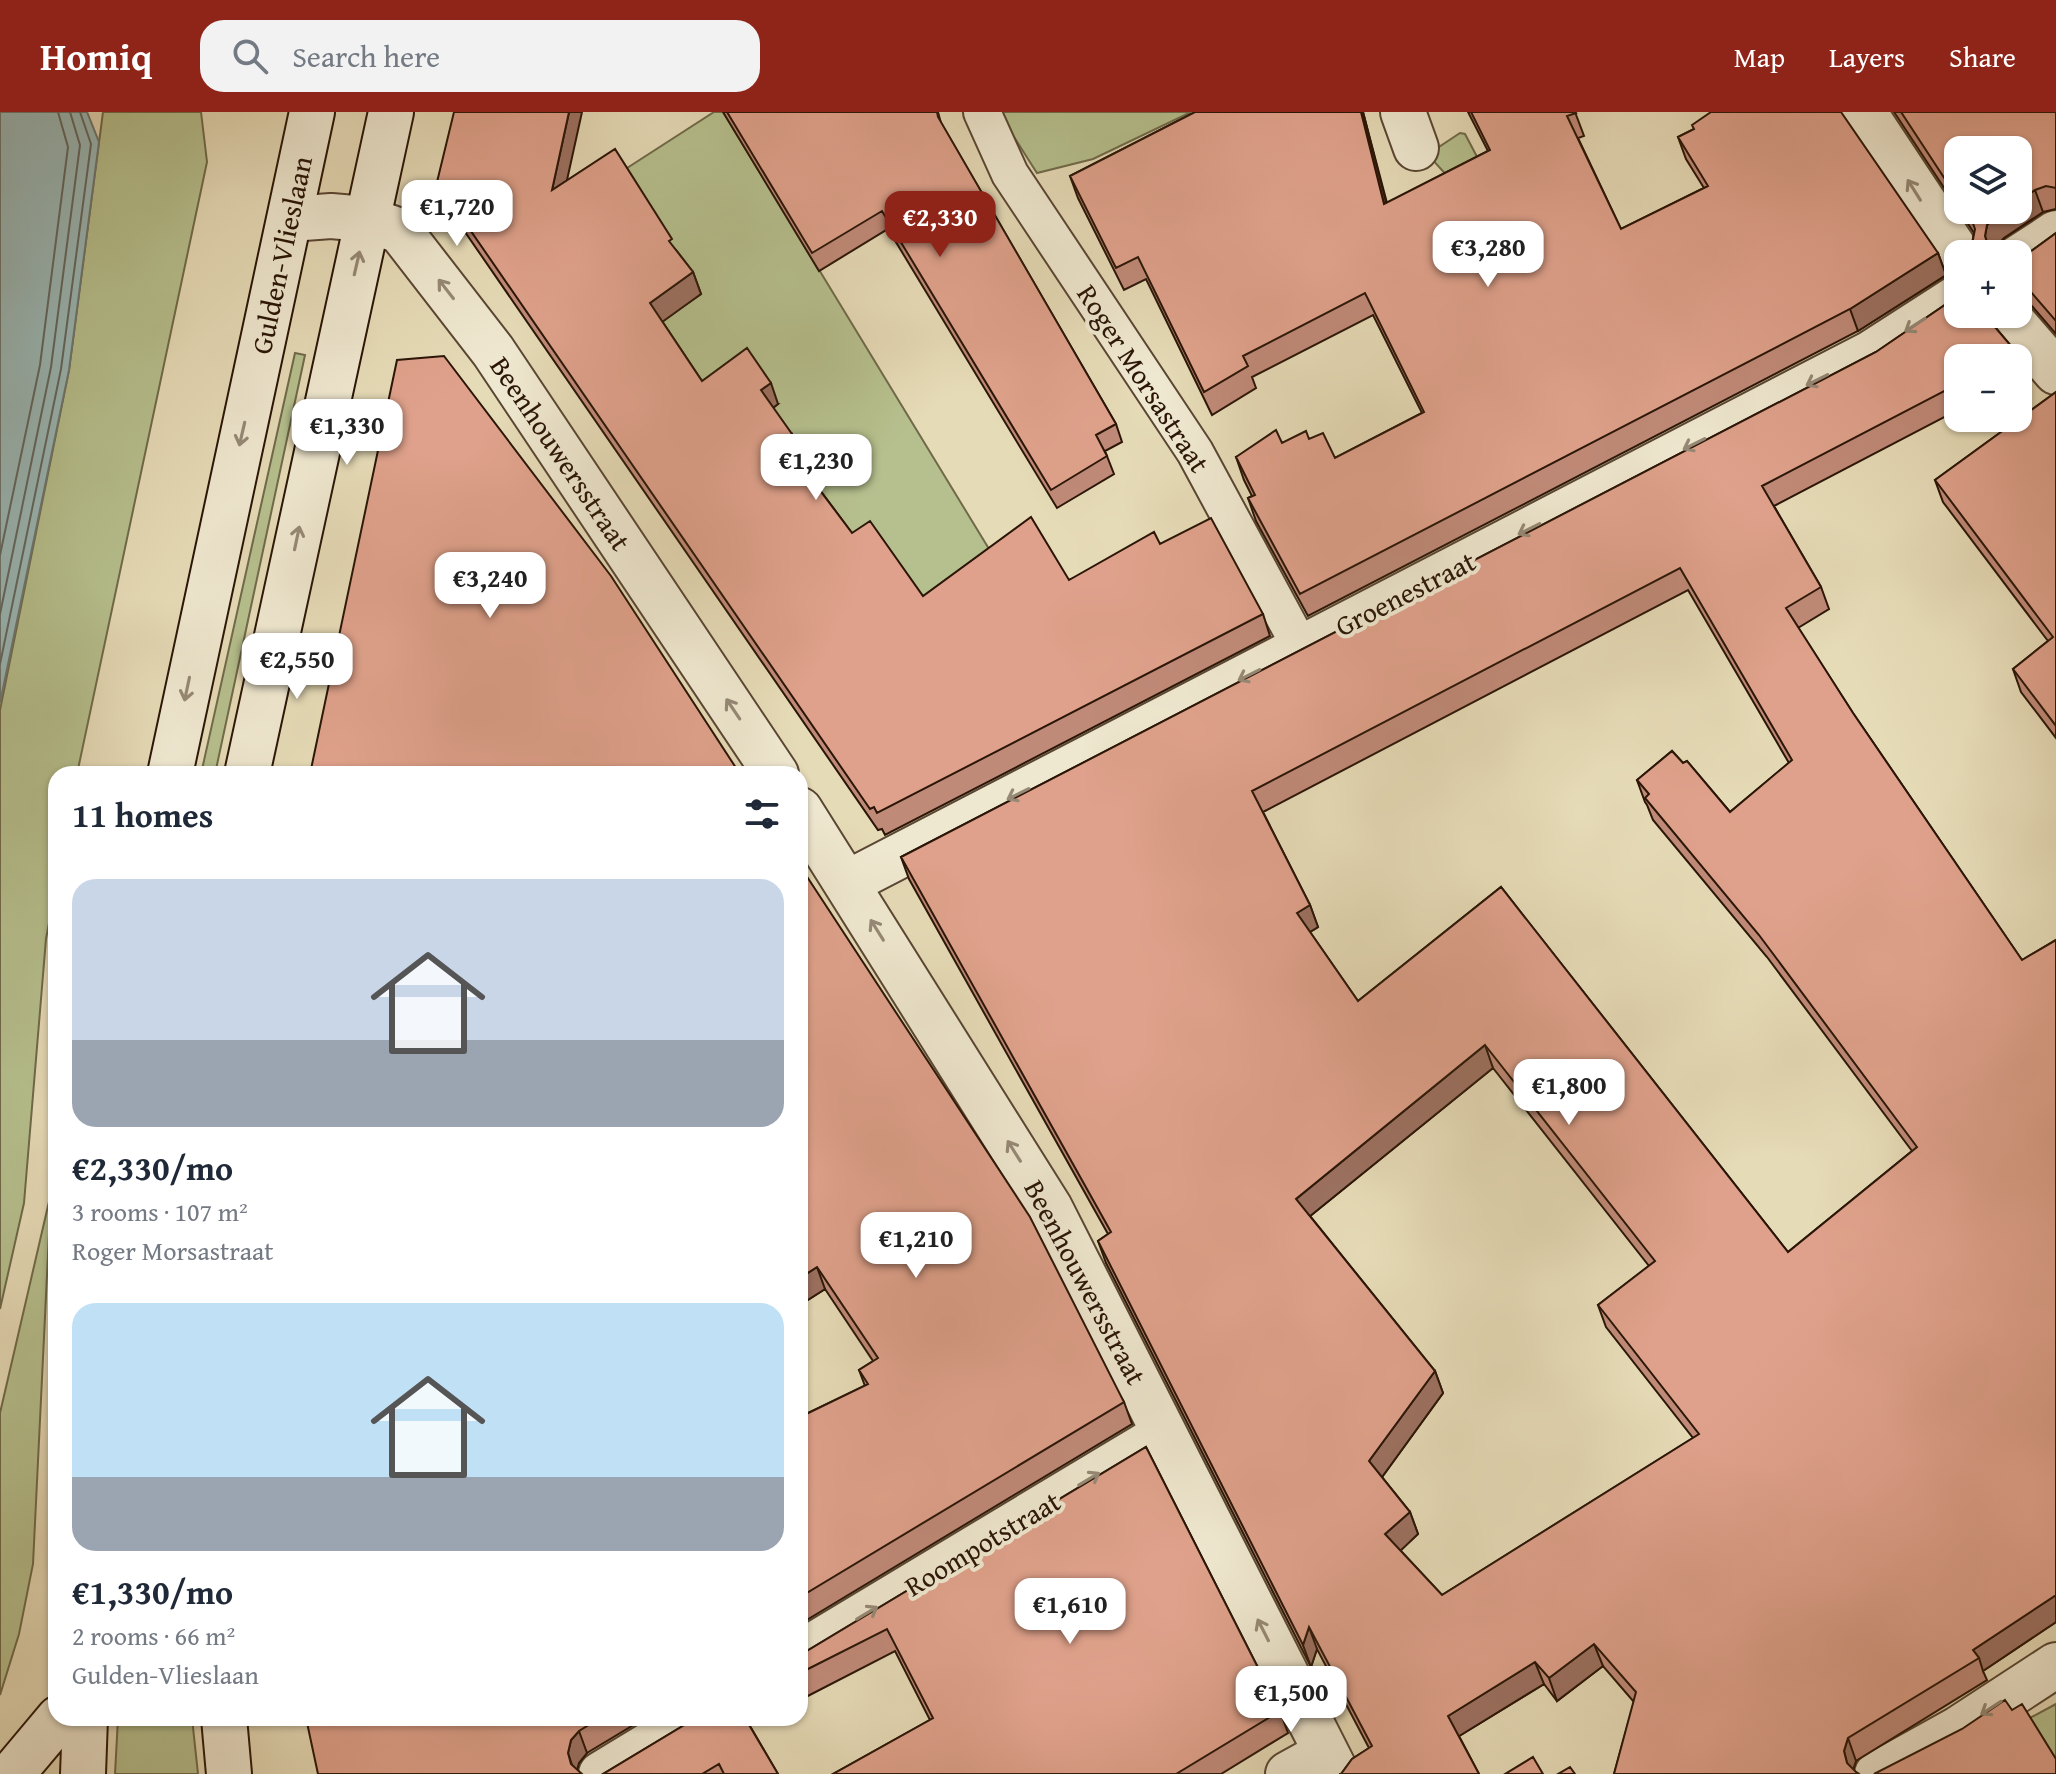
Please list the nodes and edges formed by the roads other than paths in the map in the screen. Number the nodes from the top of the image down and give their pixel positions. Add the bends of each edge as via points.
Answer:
1 (312, 112) edge
2 (391, 112) edge
3 (982, 112) edge
4 (1864, 112) edge
5 (290, 219) junction
6 (366, 219) junction
7 (2056, 233) edge
8 (1949, 240) edge
9 (2032, 249) edge
10 (1944, 306) edge
11 (2018, 328) edge
12 (2056, 372) edge
13 (1301, 648) junction
14 (172, 766) edge
15 (249, 766) edge
16 (771, 766) edge
17 (808, 822) edge
18 (849, 882) junction
19 (1164, 1434) junction
20 (808, 1648) edge
21 (2056, 1665) edge
22 (52, 1726) edge
23 (85, 1726) edge
24 (680, 1726) edge
25 (1332, 1764) edge
26 (12, 1774) edge
27 (83, 1774) edge
28 (601, 1774) edge
29 (1288, 1774) edge
30 (1877, 1774) edge

1 - 5 street, Gulden-Vlieslaan
2 - 6 street
3 - 13 street, Roger Morsastraat via 1010,174 1195,452
8 -> 4 street
5 - 6 street, Beenhouwersstraat
5 -> 14 street, Gulden-Vlieslaan
15 -> 6 street
16 -> 6 street, Beenhouwersstraat via 493,351 400,231
7 - 9 street
10 -> 13 street, Groenestraat via 1871,353
11 - 12 street
13 -> 18 street, Groenestraat
17 - 18 street, Beenhouwersstraat
19 -> 18 street, Beenhouwersstraat via 1050,1208
20 -> 19 street, Roompotstraat
25 -> 19 street, Beenhouwersstraat
21 -> 30 street
22 - 26 street
23 - 27 street
24 - 28 street
25 - 29 street

